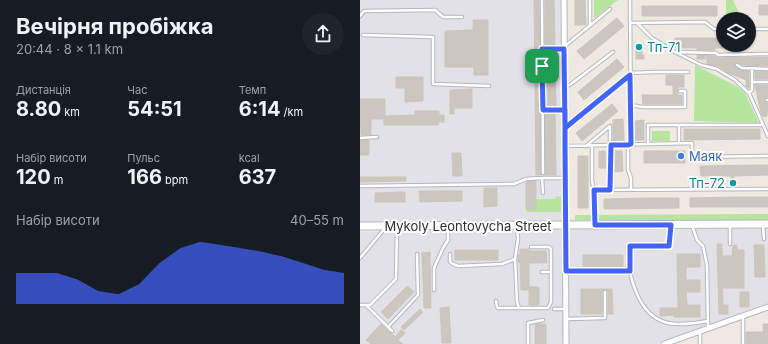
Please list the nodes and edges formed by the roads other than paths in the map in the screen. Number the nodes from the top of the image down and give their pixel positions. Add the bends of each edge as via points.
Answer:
1 (542, 0) edge
2 (564, 0) edge
3 (590, 0) edge
4 (630, 0) edge
5 (610, 9) dead end
6 (360, 16) edge
7 (462, 18) dead end
8 (630, 23) junction
9 (636, 23) junction
10 (590, 26) junction
11 (716, 29) edge
12 (756, 29) edge
13 (768, 29) edge
14 (364, 35) dead end
15 (564, 48) junction
16 (542, 49) junction
17 (613, 52) dead end
18 (675, 52) junction
19 (768, 54) edge
20 (737, 65) dead end
21 (768, 68) edge
22 (752, 69) junction
23 (688, 72) dead end
24 (630, 74) junction
25 (752, 82) junction
26 (768, 82) edge
27 (489, 86) dead end
28 (565, 87) junction
29 (680, 91) dead end
30 (748, 93) junction
31 (631, 106) junction
32 (543, 110) junction
33 (565, 110) junction
34 (679, 125) junction
35 (763, 125) junction
36 (565, 128) junction
37 (768, 136) edge
38 (377, 137) dead end
39 (360, 138) edge
40 (679, 143) junction
41 (630, 144) junction
42 (648, 144) junction
43 (611, 145) junction
44 (565, 146) junction
45 (586, 146) junction
46 (592, 146) junction
47 (768, 156) edge
48 (543, 173) dead end
49 (542, 178) junction
50 (565, 178) junction
51 (360, 186) edge
52 (768, 189) edge
53 (594, 190) junction
54 (610, 190) junction
55 (631, 190) junction
56 (543, 193) dead end
57 (766, 224) edge
58 (566, 225) junction
59 (595, 225) junction
60 (671, 225) junction
61 (692, 225) junction
62 (730, 225) junction
63 (360, 226) edge
64 (386, 226) junction
65 (397, 226) junction
66 (448, 226) junction
67 (518, 226) junction
68 (764, 239) dead end
69 (730, 244) dead end
70 (531, 247) dead end
71 (417, 254) dead end
72 (450, 254) dead end
73 (360, 258) edge
74 (515, 258) junction
75 (566, 271) junction
76 (630, 271) junction
77 (542, 272) dead end
78 (551, 272) junction
79 (434, 290) dead end
80 (605, 292) dead end
81 (496, 301) dead end
82 (360, 305) edge
83 (366, 305) junction
84 (768, 307) edge
85 (519, 308) junction
86 (554, 309) dead end
87 (566, 309) junction
88 (743, 316) junction
89 (566, 319) junction
90 (543, 320) dead end
91 (708, 321) junction
92 (388, 327) junction
93 (708, 328) junction
94 (392, 331) dead end
95 (700, 331) junction
96 (528, 344) edge
97 (566, 344) edge
98 (664, 344) edge
99 (700, 344) edge
100 (743, 344) edge

1 - 16 lane
2 - 15 street
3 - 10 lane
4 - 8 lane
5 - 10 lane
6 - 7 lane via 364,12 435,10 443,17
8 - 9 lane
8 - 24 lane
9 - 11 lane via 705,22
9 - 18 lane via 652,38
10 - 15 lane
12 - 13 lane
14 - 27 lane via 433,37 433,84
15 - 16 lane
15 - 28 street
16 - 32 lane
17 - 28 lane
18 - 19 lane via 718,55
18 - 30 lane via 728,75
20 - 22 lane
21 - 22 lane
22 - 25 lane
23 - 24 lane
24 - 31 lane
24 - 36 lane
25 - 26 lane
25 - 30 lane via 752,90
28 - 33 street
29 - 31 lane via 685,91 685,107
30 - 35 lane
31 - 41 lane
32 - 33 lane
32 - 48 lane
33 - 36 street
34 - 35 lane
34 - 40 lane
34 - 42 lane via 648,125
35 - 37 lane
36 - 44 street
38 - 39 lane
40 - 42 lane
40 - 47 lane via 692,143 692,157
41 - 42 lane
41 - 43 lane
41 - 55 lane via 628,170
43 - 45 lane via 610,126
43 - 46 lane
43 - 54 lane
44 - 45 lane
44 - 50 street
45 - 46 lane
46 - 53 lane
49 - 50 lane
49 - 51 lane via 526,178 514,184
49 - 56 lane
50 - 58 street
52 - 55 lane
53 - 54 lane
53 - 59 lane
54 - 55 lane
57 - 62 street, Mykoly Leontovycha Street
57 - 68 lane
58 - 59 street, Mykoly Leontovycha Street
58 - 67 street, Mykoly Leontovycha Street
58 - 75 street
59 - 60 street, Mykoly Leontovycha Street
60 - 61 street, Mykoly Leontovycha Street
60 - 76 lane via 669,246 630,246
61 - 62 street, Mykoly Leontovycha Street
61 - 91 lane via 697,240 704,246
62 - 69 lane
63 - 64 street, Mykoly Leontovycha Street
64 - 65 street, Mykoly Leontovycha Street
64 - 73 lane
65 - 66 street, Mykoly Leontovycha Street
65 - 83 lane via 396,279 370,305
66 - 67 street, Mykoly Leontovycha Street
66 - 79 lane via 448,240 434,268
67 - 74 lane
70 - 78 lane via 551,249
71 - 92 lane via 418,295
72 - 74 lane via 450,262 458,266 502,264
74 - 85 lane
75 - 76 lane
75 - 87 street
76 - 91 lane via 641,302 658,320 674,324
77 - 78 lane
78 - 85 lane via 551,302 548,308
80 - 89 lane via 605,318
81 - 85 lane via 498,308
82 - 83 lane
83 - 92 lane
84 - 88 street
86 - 87 lane
87 - 89 street
88 - 93 street
88 - 100 lane
89 - 97 street
90 - 96 lane via 528,323
91 - 93 lane
92 - 94 lane
93 - 95 street
95 - 98 street
95 - 99 lane

